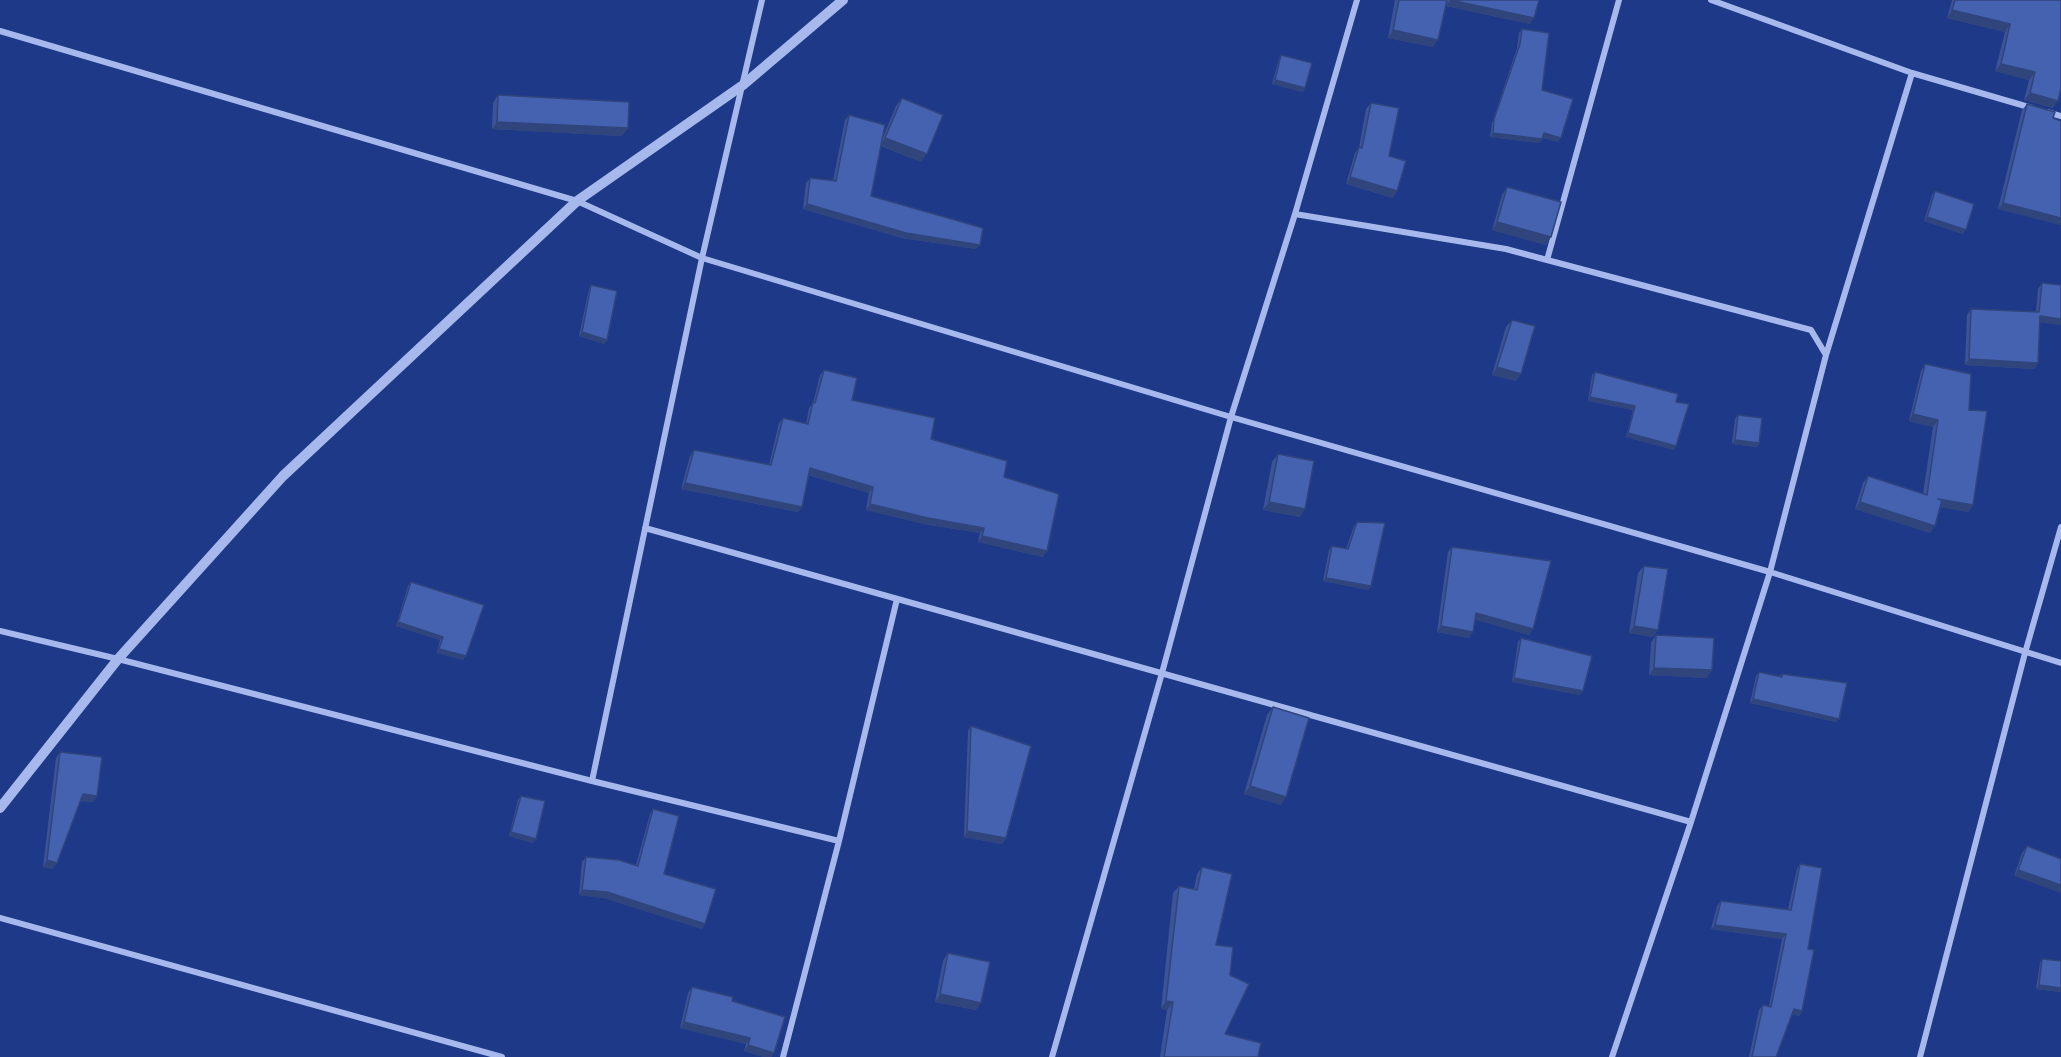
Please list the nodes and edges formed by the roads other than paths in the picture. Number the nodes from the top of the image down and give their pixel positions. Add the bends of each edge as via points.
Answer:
1 (762, 0) edge
2 (843, 0) edge
3 (1356, 0) edge
4 (1619, 0) edge
5 (1711, 0) edge
6 (0, 31) edge
7 (1912, 73) junction
8 (743, 85) junction
9 (2061, 116) edge
10 (577, 201) junction
11 (1295, 214) junction
12 (702, 258) junction
13 (1547, 260) junction
14 (1826, 355) junction
15 (1231, 417) junction
16 (2061, 527) edge
17 (645, 528) junction
18 (1770, 572) junction
19 (897, 599) junction
20 (0, 630) edge
21 (2025, 653) junction
22 (118, 659) junction
23 (2061, 663) edge
24 (1162, 673) junction
25 (592, 781) junction
26 (0, 808) edge
27 (1691, 822) junction
28 (839, 841) junction
29 (0, 918) edge
30 (502, 1057) edge
31 (783, 1057) edge
32 (1052, 1057) edge
33 (1611, 1057) edge
34 (1920, 1057) edge

1 - 8 street
2 - 8 street
3 - 11 street
4 - 13 street
5 - 7 street
6 - 10 street
7 - 9 street
7 - 14 street
8 - 10 street
8 - 12 street
10 - 12 street
10 - 22 street via 283,476
11 - 13 street via 1506,249
11 - 15 street
12 - 15 street
12 - 17 street
13 - 14 street via 1811,330
14 - 18 street
15 - 18 street
15 - 24 street
16 - 21 street
17 - 19 street
17 - 25 street
18 - 21 street
18 - 27 street
19 - 24 street
19 - 28 street
20 - 22 street
21 - 23 street
21 - 34 street
22 - 25 street
22 - 26 street
24 - 27 street
24 - 32 street
25 - 28 street
27 - 33 street
28 - 31 street
29 - 30 street

